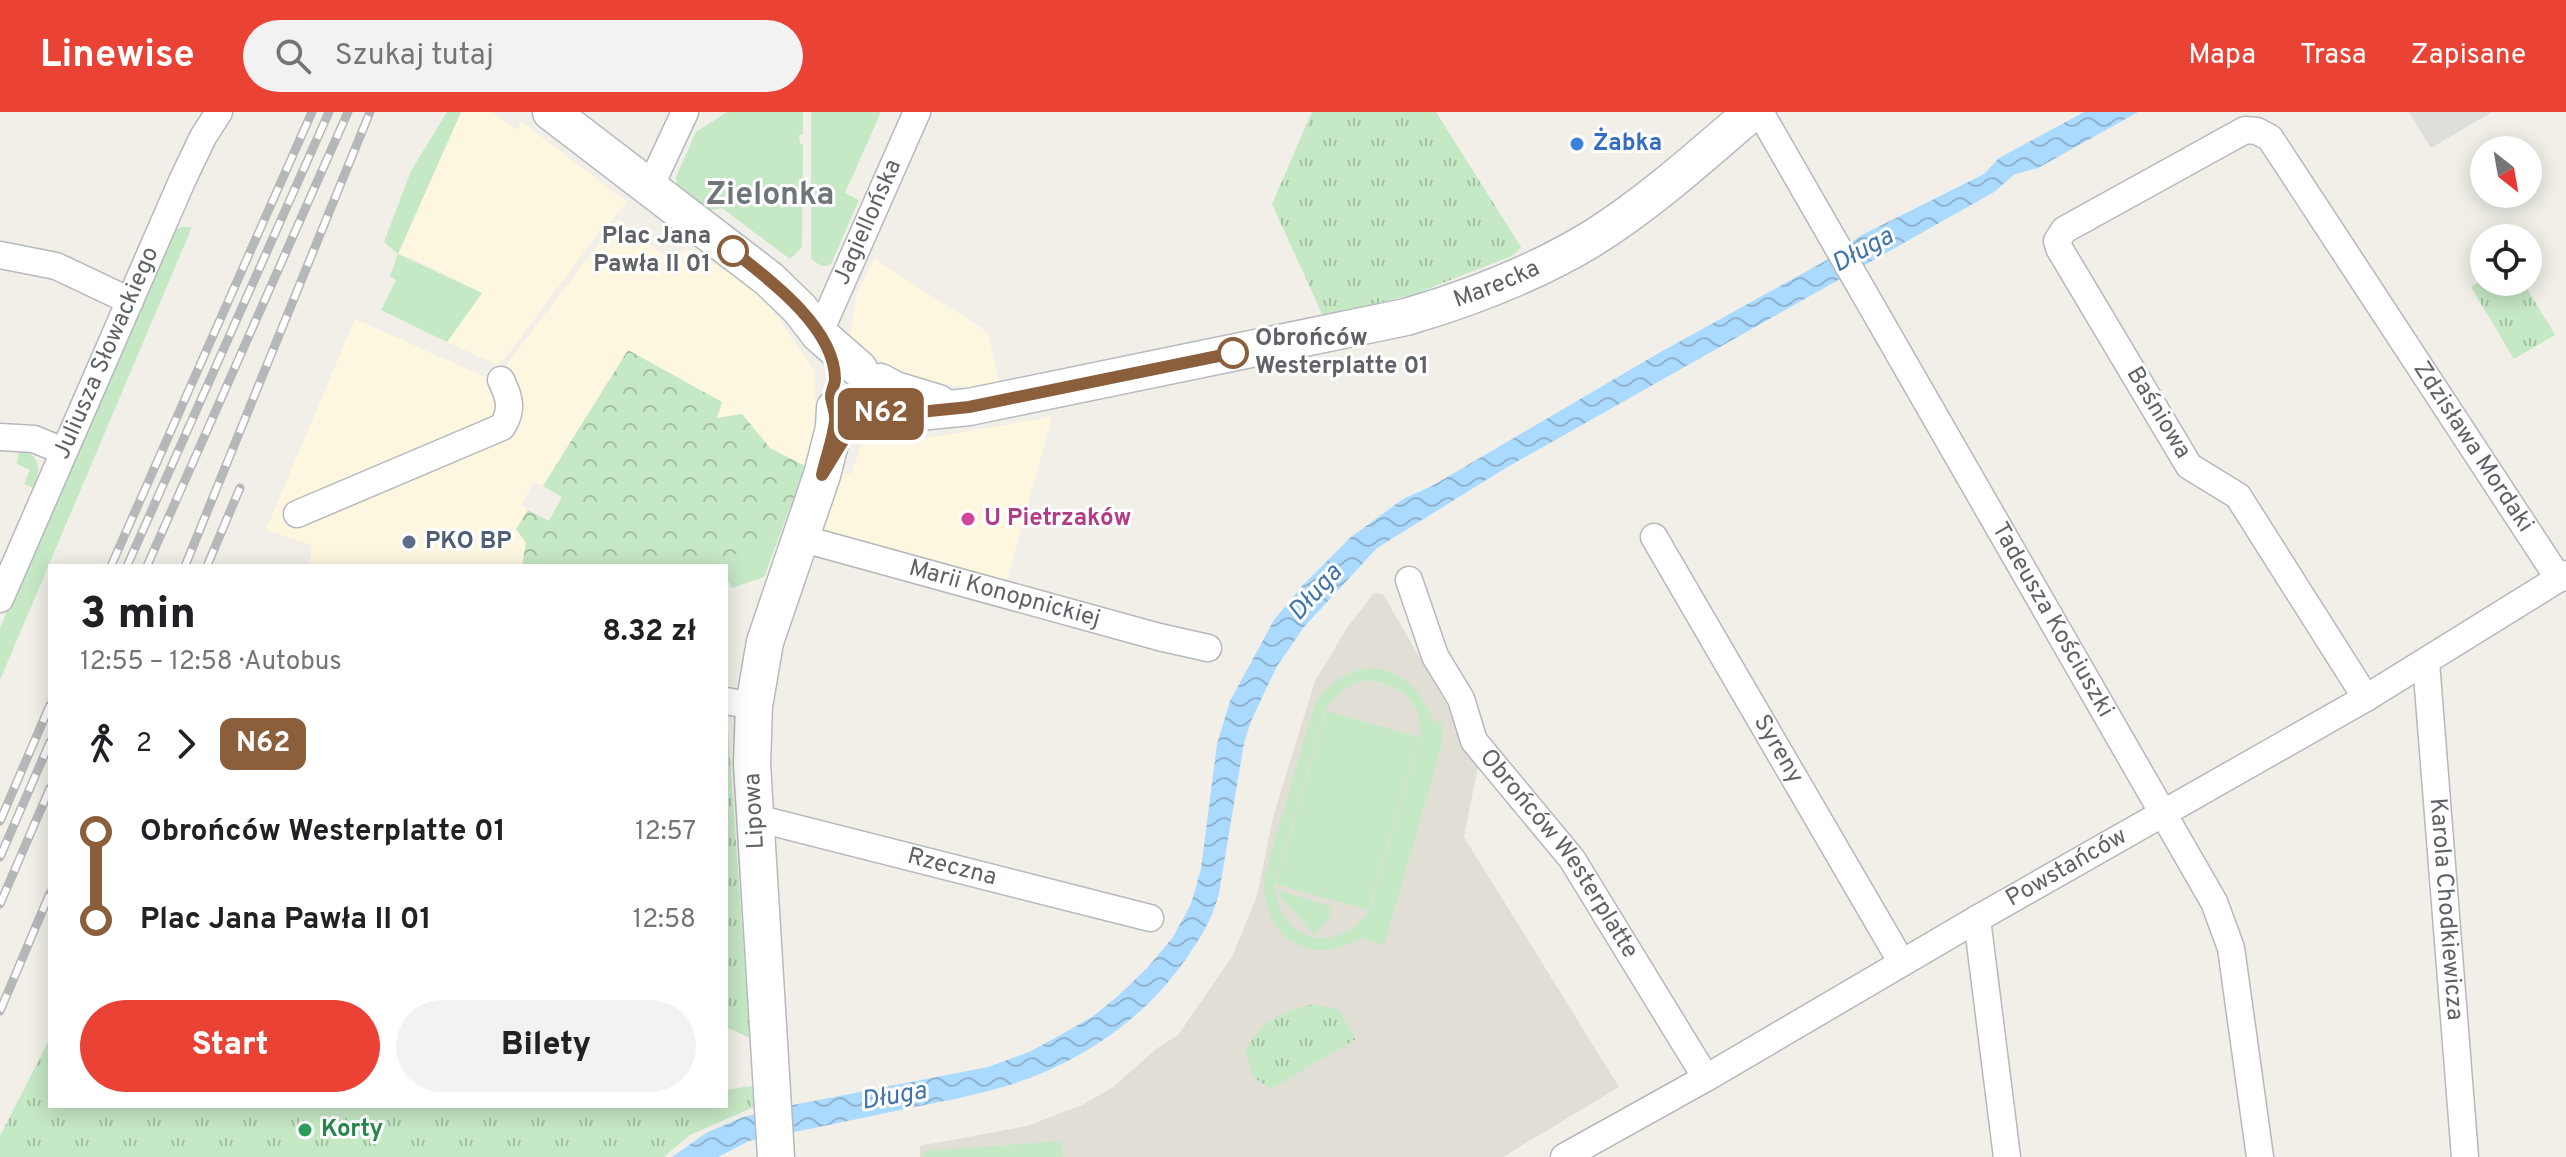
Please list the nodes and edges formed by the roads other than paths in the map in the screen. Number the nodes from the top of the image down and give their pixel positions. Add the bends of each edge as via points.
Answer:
1 (219, 112) edge
2 (551, 112) edge
3 (685, 112) edge
4 (917, 112) edge
5 (1752, 112) edge
6 (1760, 112) edge
7 (650, 187) junction
8 (2064, 230) joint
9 (0, 255) edge
10 (130, 301) junction
11 (819, 334) junction
12 (501, 380) dead end
13 (856, 396) junction
14 (0, 437) edge
15 (63, 451) junction
16 (297, 514) dead end
17 (1654, 537) dead end
18 (800, 538) junction
19 (2562, 576) edge
20 (1409, 580) dead end
21 (0, 599) edge
22 (1208, 648) dead end
23 (2426, 662) junction
24 (2366, 698) junction
25 (740, 703) edge
26 (2163, 812) junction
27 (756, 818) junction
28 (1150, 918) dead end
29 (1977, 919) junction
30 (1902, 963) junction
31 (1706, 1078) junction
32 (776, 1157) edge
33 (1564, 1157) edge
34 (2007, 1157) edge
35 (2260, 1157) edge
36 (2465, 1157) edge

1 - 10 street, Juliusza Słowackiego
2 - 7 street
3 - 7 street
4 - 11 street, Jagiellońska
5 - 13 street, Marecka via 1656,194 1592,238 1531,272 1464,300 1406,317 963,407
6 - 26 street, Tadeusza Kościuszki
7 - 11 street via 779,288
8 - 19 street, Zdzisława Mordaki via 2245,130 2270,138
8 - 24 street, Baśniowa via 2059,248 2189,466 2238,496
9 - 10 street via 56,266
10 - 15 street, Juliusza Słowackiego
11 - 13 street
12 - 16 street via 510,407 502,427
13 - 18 street, Lipowa via 846,434 822,475
14 - 15 street via 34,439
15 - 21 street, Juliusza Słowackiego
17 - 30 street, Syreny
18 - 22 street, Marii Konopnickiej
18 - 25 street, Lipowa
19 - 23 street, Powstańców
20 - 31 street, Obrońców Westerplatte via 1435,656 1461,699 1474,741 1572,859
23 - 24 street, Powstańców
23 - 36 street, Karola Chodkiewicza
24 - 26 street, Powstańców
25 - 27 street, Lipowa
26 - 29 street, Powstańców
26 - 35 street, Tadeusza Kościuszki via 2214,902 2231,948
27 - 28 street, Rzeczna
27 - 32 street, Lipowa
29 - 30 street, Powstańców
29 - 34 street
30 - 31 street, Powstańców
31 - 33 street, Powstańców

